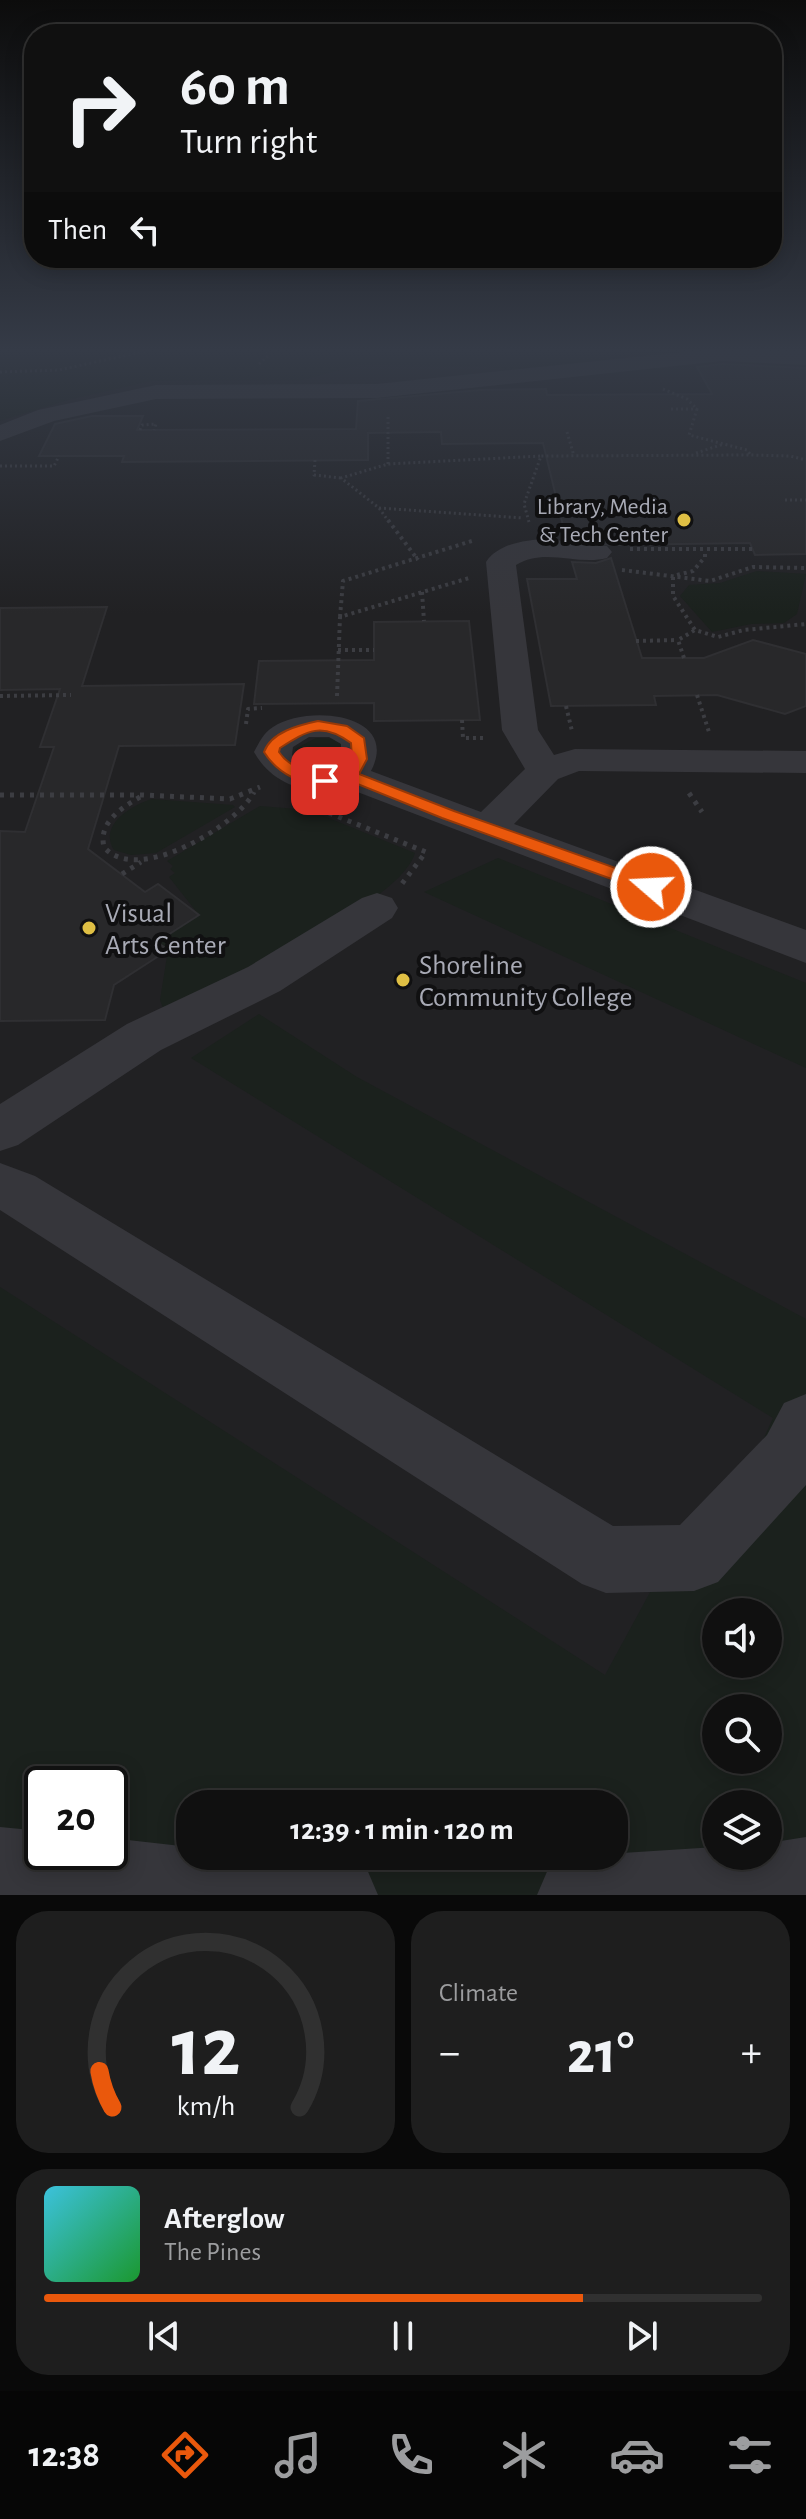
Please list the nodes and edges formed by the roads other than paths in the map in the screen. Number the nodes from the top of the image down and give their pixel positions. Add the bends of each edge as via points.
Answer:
1 (597, 552) road end
2 (806, 762) edge
3 (545, 771) junction
4 (350, 776) dead end
5 (487, 828) junction
6 (377, 908) dead end
7 (806, 947) edge
8 (0, 1130) edge
9 (0, 1185) edge
10 (806, 1425) edge
11 (0, 1866) edge
12 (771, 1885) edge
13 (338, 1895) edge
14 (577, 1895) edge

1 - 3 street via 532,531 501,562 520,730
2 - 3 street via 575,760
3 - 5 street
4 - 5 street
5 - 7 street
6 - 8 street via 264,979 144,1037
9 - 10 street via 606,1560 694,1558 789,1457
11 - 13 street via 206,1888
12 - 14 street

